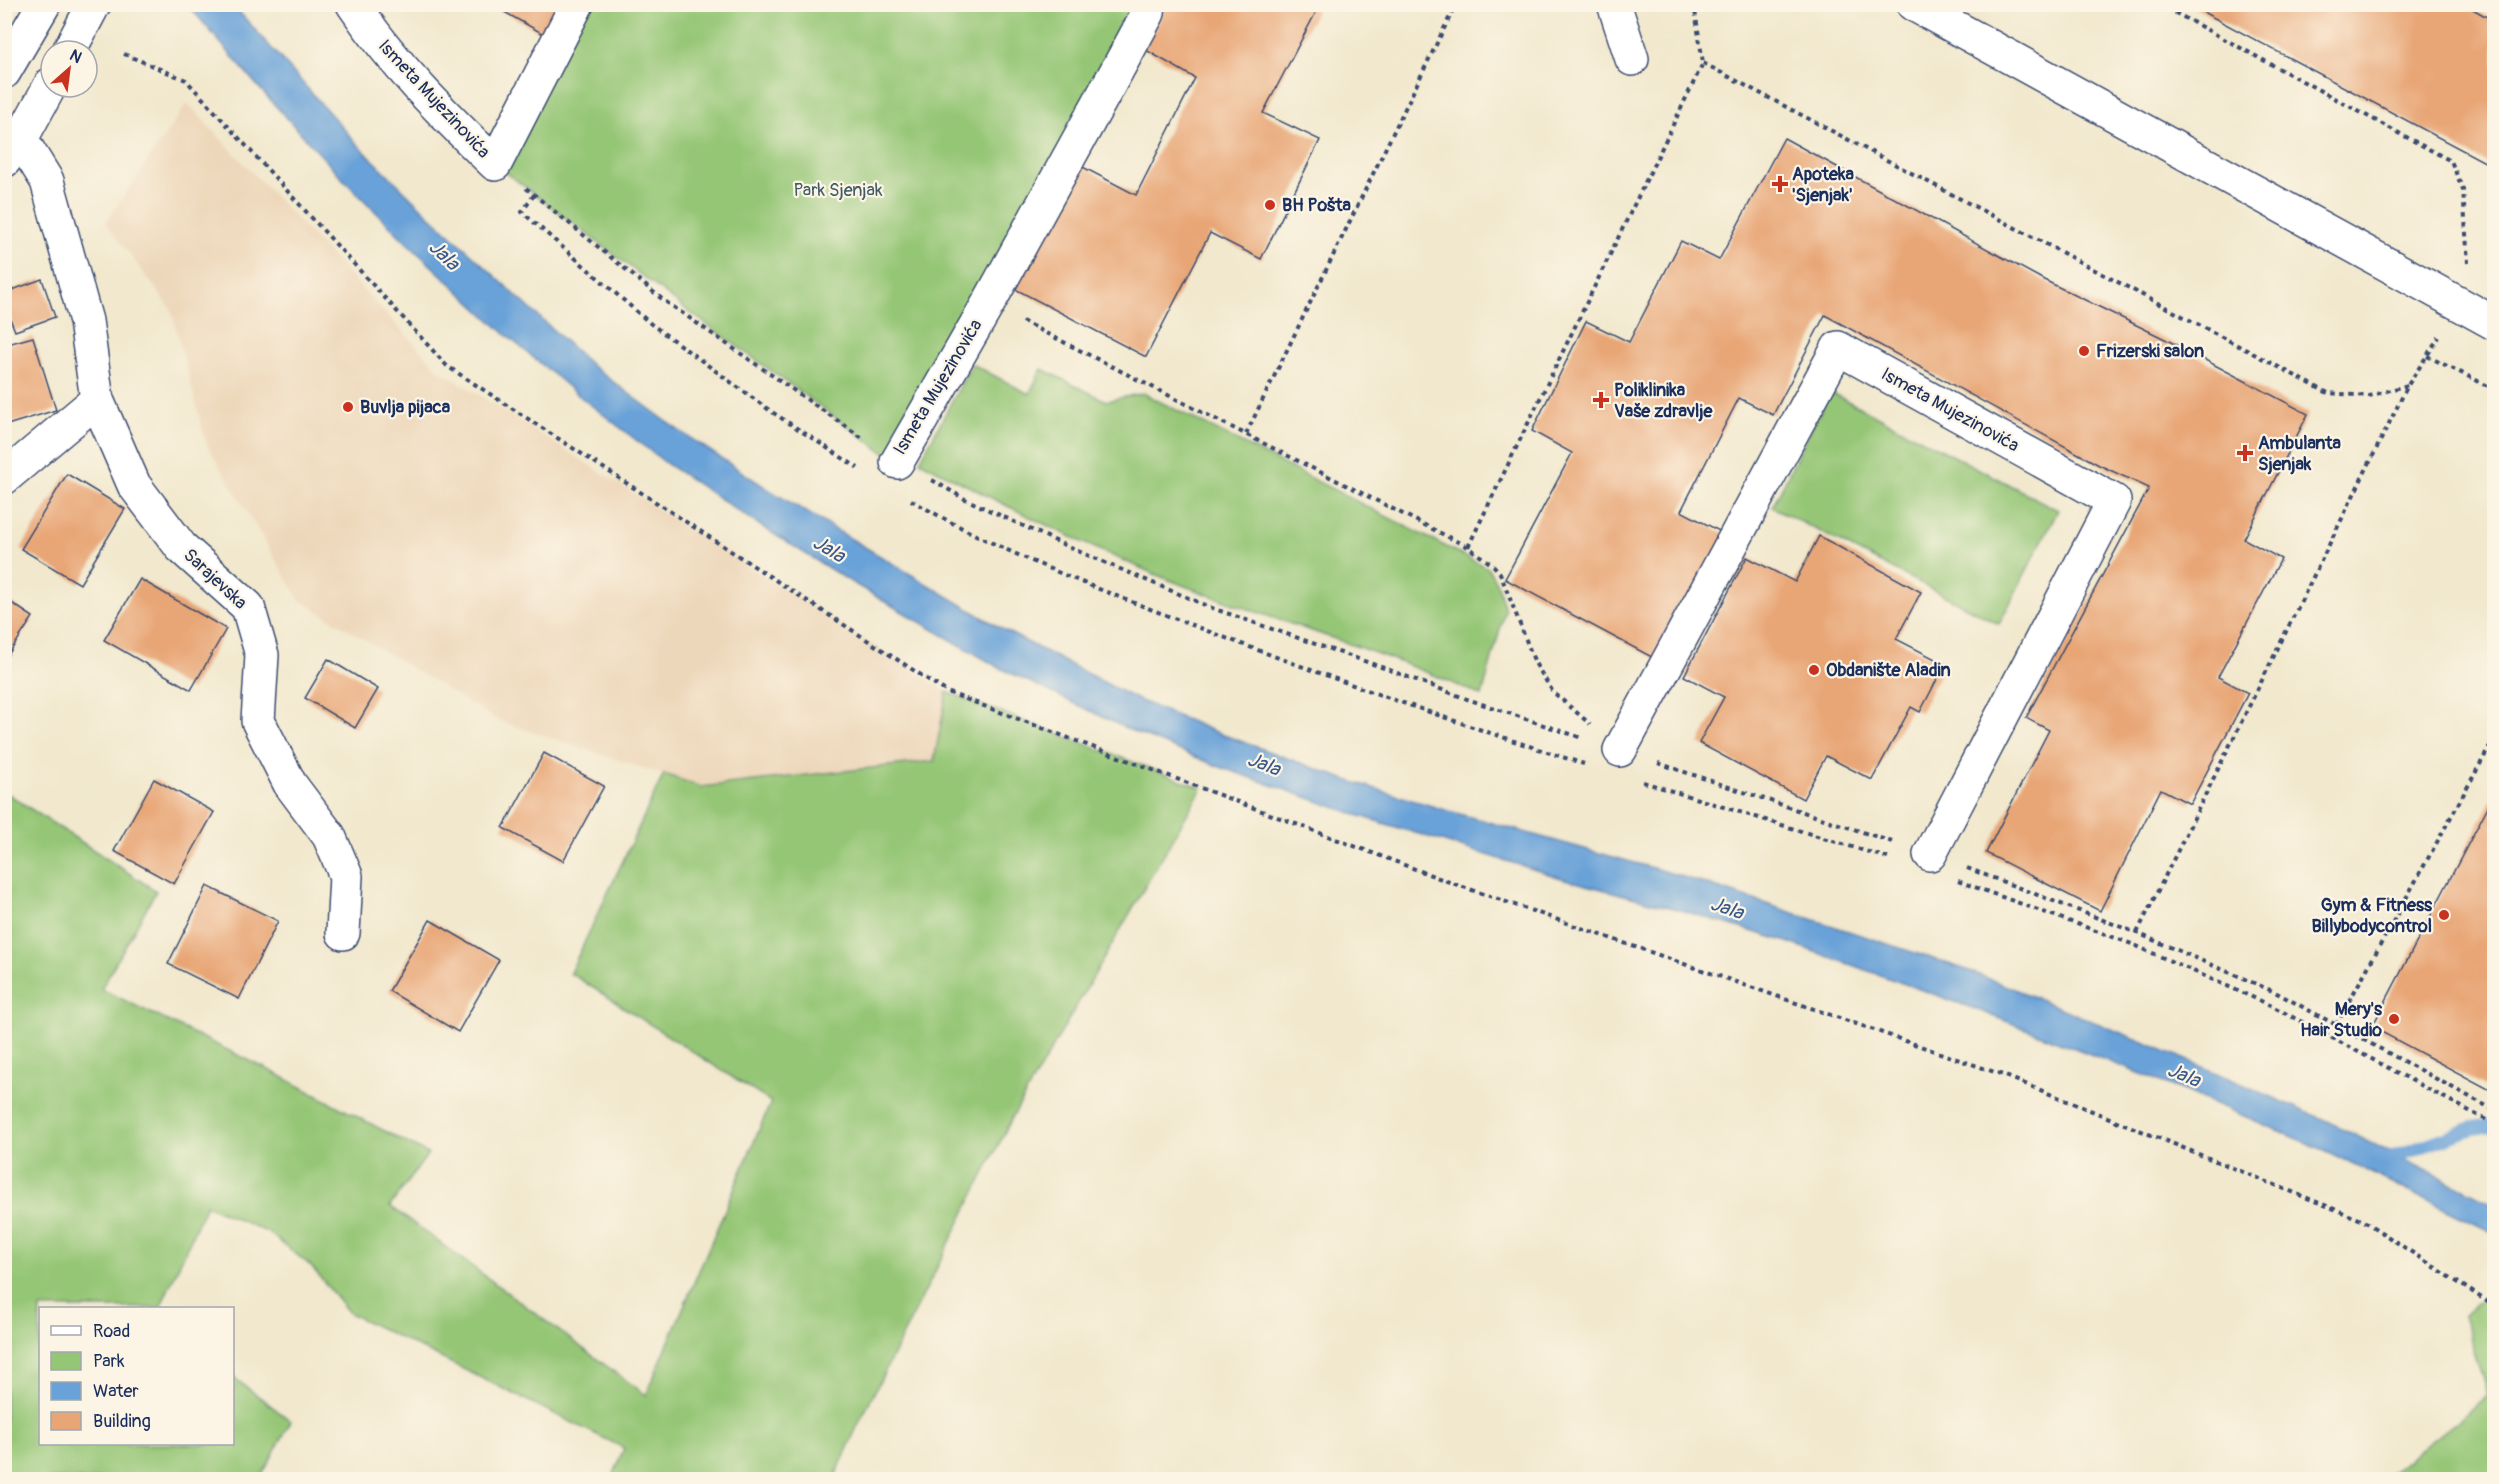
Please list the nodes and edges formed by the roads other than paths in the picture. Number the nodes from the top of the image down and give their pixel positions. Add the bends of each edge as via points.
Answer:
1 (44, 4) edge
2 (353, 4) edge
3 (577, 4) edge
4 (1149, 4) edge
5 (1614, 4) edge
6 (1913, 4) edge
7 (93, 7) edge
8 (76, 39) edge
9 (1632, 60) dead end
10 (4, 72) edge
11 (42, 99) edge
12 (13, 150) edge
13 (2494, 323) edge
14 (97, 400) junction
15 (897, 462) road end
16 (4, 478) edge
17 (1620, 750) road end
18 (1915, 858) road end
19 (343, 933) dead end

1 - 10 street
2 - 3 street, Ismeta Mujezinovića via 374,36 438,109 495,164
4 - 15 street, Ismeta Mujezinovića via 1148,14
5 - 9 street
6 - 13 street
7 - 8 street
11 - 12 street, Sarajevska
12 - 14 street, Sarajevska via 47,181 86,321
14 - 16 street
14 - 19 street, Sarajevska via 134,485 181,548 248,607 262,655 258,722 290,784 328,836 346,876
17 - 18 street, Ismeta Mujezinovića via 1838,348 2114,501

